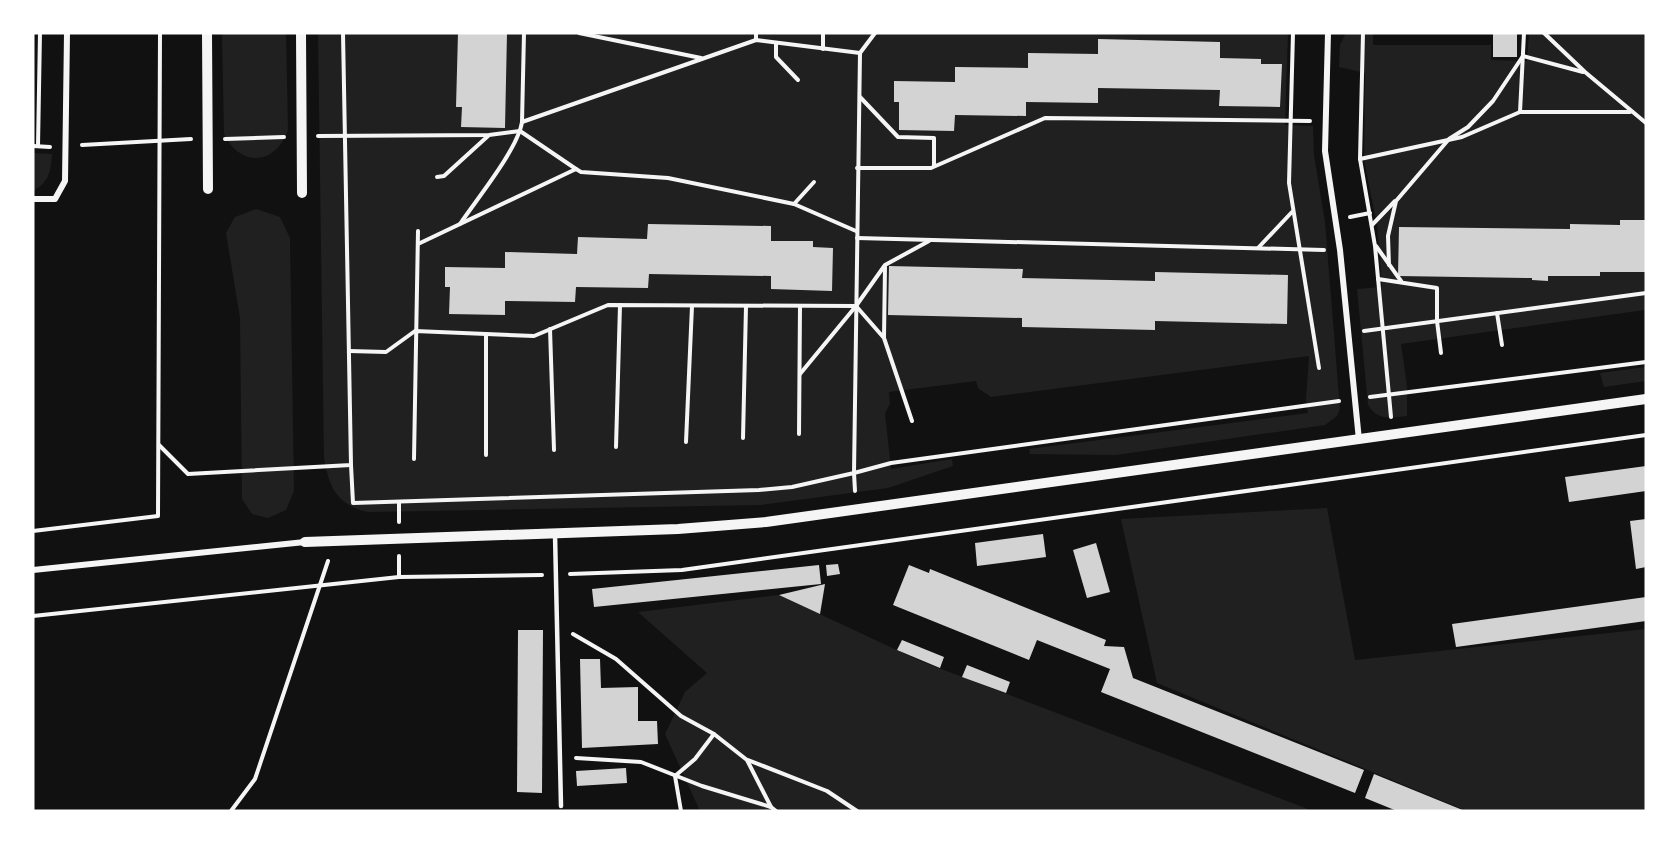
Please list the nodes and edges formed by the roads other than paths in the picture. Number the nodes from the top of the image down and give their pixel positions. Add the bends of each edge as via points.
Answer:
1 (67, 33) edge
2 (207, 33) edge
3 (301, 33) edge
4 (1328, 33) edge
5 (208, 189) dead end
6 (302, 193) dead end
7 (33, 199) edge
8 (1646, 399) edge
9 (1359, 440) junction
10 (555, 534) junction
11 (305, 542) joint
12 (33, 570) edge
13 (561, 806) dead end

1 - 7 street via 65,181 55,199
2 - 5 street
3 - 6 street
4 - 9 street via 1325,122 1329,182 1340,250
8 - 9 street
9 - 10 street via 766,522
10 - 11 street
10 - 13 lane
11 - 12 street

